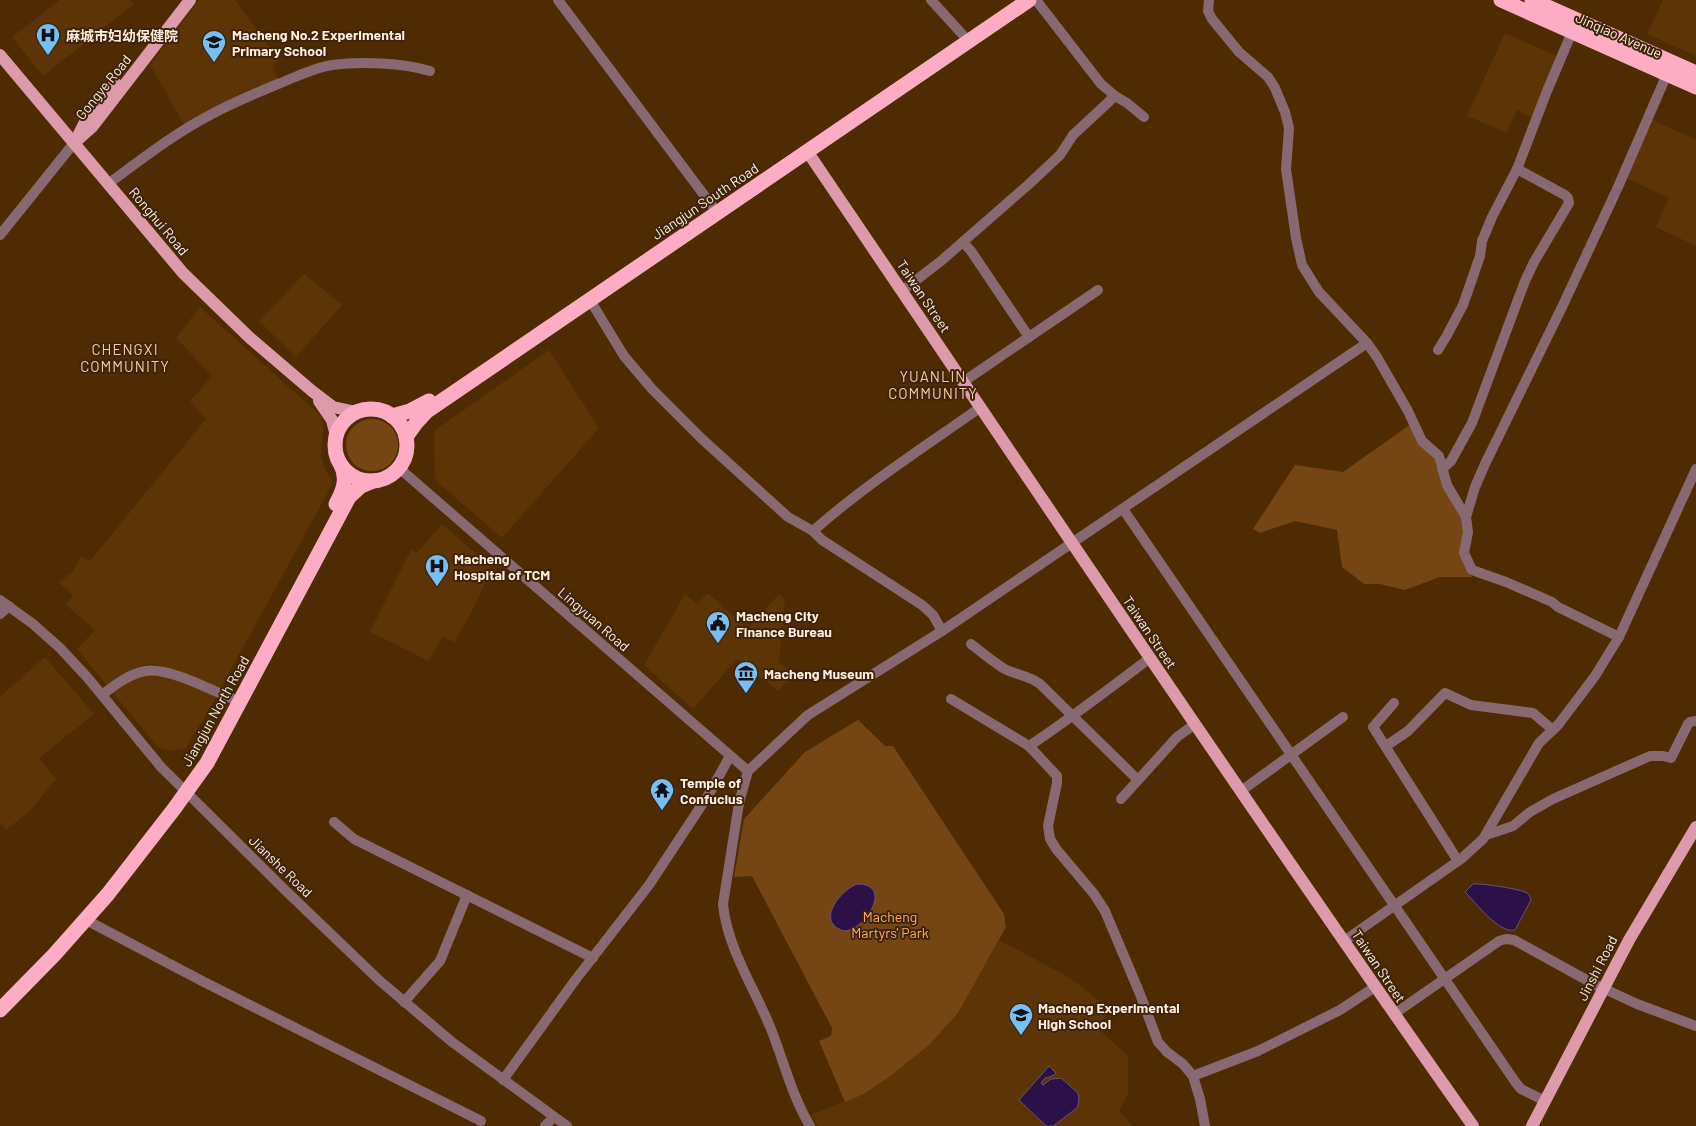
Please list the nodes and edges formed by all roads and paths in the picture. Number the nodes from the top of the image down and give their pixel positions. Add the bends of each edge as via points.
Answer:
1 (180, 0) edge
2 (190, 0) edge
3 (558, 0) edge
4 (931, 0) edge
5 (1014, 0) edge
6 (1028, 0) edge
7 (1036, 0) edge
8 (1209, 0) edge
9 (1501, 0) edge
10 (1532, 0) edge
11 (1572, 32) junction
12 (963, 35) junction
13 (0, 54) edge
14 (430, 70) dead end
15 (1696, 73) edge
16 (1668, 74) junction
17 (1696, 87) edge
18 (1115, 96) junction
19 (1144, 117) dead end
20 (74, 142) junction
21 (807, 151) junction
22 (1517, 169) junction
23 (108, 184) junction
24 (713, 207) junction
25 (0, 236) edge
26 (963, 242) junction
27 (1098, 290) dead end
28 (902, 291) junction
29 (590, 300) junction
30 (1030, 337) junction
31 (1367, 343) junction
32 (1438, 350) dead end
33 (963, 382) junction
34 (312, 391) junction
35 (980, 407) junction
36 (356, 412) junction
37 (392, 416) junction
38 (336, 436) junction
39 (406, 437) junction
40 (341, 465) junction
41 (400, 468) junction
42 (1442, 469) junction
43 (1696, 469) edge
44 (373, 481) junction
45 (1123, 509) junction
46 (1466, 516) junction
47 (813, 532) junction
48 (1072, 544) junction
49 (0, 600) edge
50 (9, 606) junction
51 (0, 614) edge
52 (942, 631) junction
53 (1619, 637) junction
54 (970, 644) dead end
55 (1150, 658) junction
56 (102, 695) junction
57 (233, 699) junction
58 (951, 700) dead end
59 (1394, 703) dead end
60 (1073, 717) junction
61 (1342, 717) dead end
62 (1696, 721) edge
63 (1195, 724) junction
64 (1553, 730) junction
65 (1029, 746) junction
66 (1386, 746) junction
67 (1292, 754) junction
68 (730, 756) junction
69 (748, 771) junction
70 (1138, 780) junction
71 (184, 790) junction
72 (1241, 791) junction
73 (1121, 799) dead end
74 (334, 822) dead end
75 (1696, 826) edge
76 (1486, 835) junction
77 (1696, 839) edge
78 (1458, 861) junction
79 (467, 895) junction
80 (1395, 905) junction
81 (86, 920) junction
82 (1344, 941) junction
83 (593, 958) junction
84 (1445, 978) junction
85 (1375, 987) junction
86 (1606, 990) junction
87 (0, 999) edge
88 (404, 1002) junction
89 (0, 1010) edge
90 (1394, 1014) junction
91 (1696, 1026) edge
92 (1193, 1076) junction
93 (503, 1080) junction
94 (1545, 1101) junction
95 (554, 1117) junction
96 (481, 1121) dead end
97 (545, 1126) edge
98 (567, 1126) edge
99 (810, 1126) edge
100 (1205, 1126) edge
101 (1473, 1126) edge
102 (1532, 1126) edge
103 (1539, 1126) edge

1 - 20 main road, Gongye Road via 87,118
2 - 20 main road, Gongye Road via 92,127
3 - 24 street
4 - 12 street
5 - 12 highway, Jiangjun South Road
6 - 21 highway, Jiangjun South Road
7 - 18 street via 1101,84
8 - 31 street via 1208,11 1212,19 1239,52 1268,77 1286,112 1289,128 1286,169 1302,265 1319,292
9 - 11 highway, Jinqiao Avenue
10 - 15 highway, Jinqiao Avenue
11 - 16 highway, Jinqiao Avenue
11 - 22 street
12 - 24 highway, Jiangjun South Road
13 - 20 main road, Ronghui Road
14 - 23 street via 412,65 380,64 338,64 315,69 211,114 155,149
16 - 17 highway, Jinqiao Avenue
16 - 46 street via 1614,196 1485,464
18 - 19 street
18 - 26 street via 1073,135 1060,155
20 - 23 main road, Ronghui Road
20 - 25 street, Gongye Road
21 - 28 main road, Taiwan Street
21 - 29 highway, Jiangjun South Road
22 - 32 street via 1482,241 1463,305
22 - 42 street via 1565,195 1569,203 1525,281 1472,422 1451,461
23 - 34 main road, Ronghui Road via 183,273 250,338
24 - 37 highway, Jiangjun South Road via 427,403
26 - 28 street
26 - 30 street
27 - 30 street
28 - 33 main road, Taiwan Street
29 - 39 highway, Jiangjun South Road via 427,411
29 - 47 street via 624,356 652,390 788,517
30 - 33 street
31 - 42 street via 1422,441 1438,456
31 - 45 street
33 - 35 main road, Taiwan Street
34 - 36 main road via 333,407
34 - 38 main road via 329,414
35 - 47 street via 866,487
35 - 48 main road, Taiwan Street
36 - 37 highway via 374,409
36 - 38 highway via 345,420
37 - 39 highway
38 - 40 highway via 336,454
39 - 41 highway via 407,450
40 - 44 highway via 355,477
40 - 57 highway, Jiangjun North Road via 345,481 342,494
41 - 44 highway via 385,479
41 - 68 street, Lingyuan Road
42 - 46 street via 1447,485
43 - 53 street
44 - 71 highway, Jiangjun North Road via 349,497 207,763
45 - 48 street
45 - 67 street
46 - 53 street via 1468,532 1464,553 1472,570 1552,602
47 - 52 street via 922,605
48 - 52 street
48 - 55 main road, Taiwan Street
49 - 50 street, Jianshe Road
50 - 51 street
50 - 56 street, Jianshe Road via 60,648
52 - 69 street via 808,715
53 - 64 street via 1595,676
54 - 60 street via 1003,668 1031,678
55 - 60 street
55 - 63 main road, Taiwan Street
56 - 57 street via 125,679 152,670 172,674
56 - 71 street, Jianshe Road
57 - 71 highway, Jiangjun North Road
58 - 65 street
59 - 66 street via 1373,727
60 - 65 street
60 - 70 street
61 - 67 street
62 - 76 street via 1688,724 1671,758 1650,756 1553,799 1512,826
63 - 70 street via 1177,737
63 - 72 main road, Taiwan Street
64 - 66 street via 1533,713 1471,705 1445,693 1408,731
64 - 76 street via 1540,743
65 - 92 street via 1057,776 1048,826 1050,839 1105,911 1158,1042
66 - 78 street
67 - 72 street
67 - 80 street
68 - 69 street, Lingyuan Road
68 - 83 street via 649,885
69 - 99 street via 739,803 724,911 735,948
70 - 73 street
71 - 81 highway, Jiangjun North Road via 138,858
71 - 87 highway, Jiangjun North Road via 48,950
71 - 88 street, Jianshe Road
72 - 82 main road, Taiwan Street
74 - 79 street via 354,840
75 - 86 main road, Jinshi Road via 1643,914
76 - 78 street via 1475,849
77 - 86 main road, Jinshi Road
78 - 80 street
79 - 83 street
79 - 88 street via 440,961
80 - 82 street
80 - 84 street
81 - 89 highway, Jiangjun North Road
81 - 96 street
82 - 85 main road, Taiwan Street
83 - 93 street
84 - 86 street via 1506,939 1514,940
84 - 90 street
84 - 94 street via 1516,1084
85 - 90 main road, Taiwan Street
85 - 92 street via 1340,1010 1258,1051
86 - 91 street
86 - 94 main road, Jinshi Road
86 - 103 main road, Jinshi Road
88 - 93 street, Jianshe Road
90 - 101 main road, Taiwan Street
92 - 100 street
93 - 95 street, Jianshe Road
94 - 102 main road, Jinshi Road
95 - 97 street
95 - 98 street, Jianshe Road

